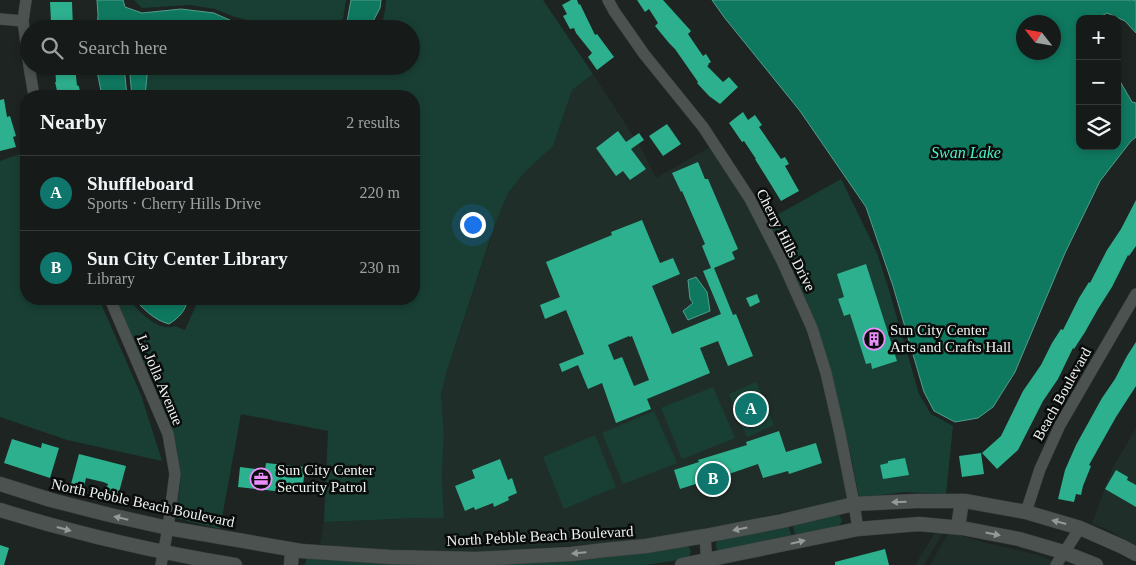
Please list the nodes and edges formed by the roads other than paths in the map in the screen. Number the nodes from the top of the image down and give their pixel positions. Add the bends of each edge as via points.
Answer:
1 (26, 0) edge
2 (608, 0) edge
3 (0, 19) edge
4 (23, 20) edge
5 (20, 22) edge
6 (30, 75) edge
7 (33, 90) edge
8 (1136, 294) edge
9 (113, 305) edge
10 (2, 490) edge
11 (51, 500) junction
12 (962, 500) junction
13 (854, 504) junction
14 (0, 510) edge
15 (1026, 512) junction
16 (44, 523) junction
17 (958, 527) junction
18 (168, 528) junction
19 (1080, 528) junction
20 (858, 529) junction
21 (705, 536) junction
22 (292, 550) junction
23 (1064, 552) junction
24 (1136, 554) edge
25 (162, 559) edge
26 (707, 563) edge
27 (235, 565) edge
28 (291, 565) edge
29 (682, 565) edge
30 (1056, 565) edge
31 (1096, 565) edge

1 - 4 street
2 - 13 street, Cherry Hills Drive via 644,54 703,127 750,199 778,253 812,328 826,373
3 - 5 street
6 - 7 street
8 - 15 street, Beach Boulevard via 1060,425 1040,469
9 - 18 street, La Jolla Avenue via 168,434 175,474
10 - 11 street, North Pebble Beach Boulevard
11 - 16 street
18 -> 11 street, North Pebble Beach Boulevard
12 -> 13 street, North Pebble Beach Boulevard
12 - 15 street, North Pebble Beach Boulevard
12 - 17 street
13 - 20 street, Cherry Hills Drive
13 -> 21 street, North Pebble Beach Boulevard
14 - 16 street
19 -> 15 street, North Pebble Beach Boulevard
16 -> 25 street via 126,544
17 - 20 street via 919,524
17 -> 23 street
18 - 22 street, North Pebble Beach Boulevard
18 - 25 street, La Jolla Avenue
19 - 23 street
19 - 24 street, North Pebble Beach Boulevard
26 -> 20 street
21 -> 22 street, North Pebble Beach Boulevard via 571,554 476,559
21 - 26 street
22 - 28 street
23 - 30 street
23 - 31 street
25 - 27 street
26 - 29 street

